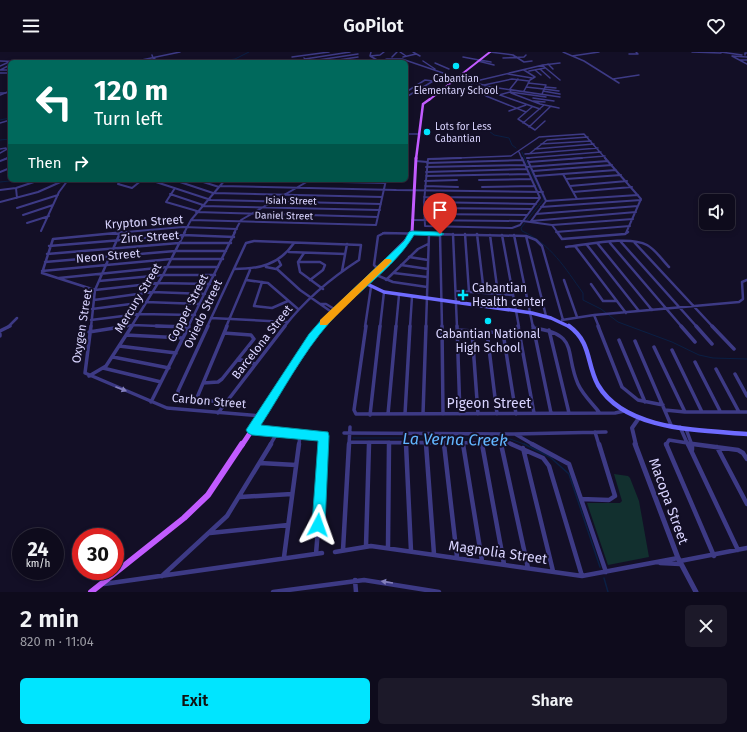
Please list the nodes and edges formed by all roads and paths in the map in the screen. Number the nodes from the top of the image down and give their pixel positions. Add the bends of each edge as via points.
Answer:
1 (180, 52) edge
2 (329, 52) edge
3 (350, 52) edge
4 (371, 52) edge
5 (384, 52) edge
6 (397, 52) edge
7 (400, 52) edge
8 (413, 52) edge
9 (490, 52) edge
10 (563, 52) edge
11 (571, 52) edge
12 (579, 52) edge
13 (587, 52) edge
14 (599, 52) edge
15 (636, 52) edge
16 (692, 52) edge
17 (706, 52) edge
18 (728, 52) edge
19 (359, 53) edge
20 (591, 53) edge
21 (708, 53) junction
22 (721, 53) edge
23 (737, 53) edge
24 (416, 54) junction
25 (584, 54) junction
26 (629, 54) dead end
27 (730, 54) junction
28 (152, 55) dead end
29 (526, 55) dead end
30 (578, 55) junction
31 (747, 55) edge
32 (301, 56) junction
33 (370, 56) junction
34 (406, 56) junction
35 (420, 56) dead end
36 (572, 56) junction
37 (358, 57) junction
38 (392, 57) dead end
39 (403, 57) dead end
40 (463, 57) dead end
41 (153, 58) junction
42 (305, 58) junction
43 (503, 58) dead end
44 (517, 58) junction
45 (142, 60) edge
46 (156, 60) edge
47 (296, 60) dead end
48 (308, 60) edge
49 (318, 60) edge
50 (338, 60) edge
51 (361, 60) edge
52 (377, 60) edge
53 (388, 60) edge
54 (401, 60) edge
55 (479, 60) junction
56 (738, 60) junction
57 (747, 60) edge
58 (424, 61) dead end
59 (532, 61) dead end
60 (408, 62) edge
61 (491, 62) dead end
62 (427, 63) junction
63 (436, 63) dead end
64 (560, 63) dead end
65 (548, 64) junction
66 (747, 64) edge
67 (420, 65) junction
68 (494, 65) dead end
69 (542, 65) junction
70 (545, 68) junction
71 (448, 69) dead end
72 (540, 69) junction
73 (553, 69) dead end
74 (523, 70) junction
75 (535, 70) junction
76 (437, 71) junction
77 (529, 71) junction
78 (508, 74) junction
79 (541, 74) dead end
80 (639, 75) dead end
81 (532, 78) junction
82 (550, 78) dead end
83 (451, 79) junction
84 (518, 79) junction
85 (613, 79) junction
86 (503, 80) junction
87 (560, 80) dead end
88 (471, 82) junction
89 (529, 82) junction
90 (619, 83) dead end
91 (538, 84) junction
92 (485, 85) junction
93 (412, 86) dead end
94 (415, 86) junction
95 (499, 87) junction
96 (526, 87) junction
97 (423, 88) junction
98 (536, 88) junction
99 (544, 88) junction
100 (556, 88) dead end
101 (408, 91) edge
102 (438, 91) junction
103 (510, 91) junction
104 (524, 91) junction
105 (558, 91) dead end
106 (495, 93) junction
107 (542, 94) junction
108 (499, 95) junction
109 (408, 96) edge
110 (546, 97) dead end
111 (533, 99) junction
112 (554, 101) dead end
113 (545, 102) dead end
114 (521, 103) junction
115 (526, 105) junction
116 (544, 105) junction
117 (512, 106) junction
118 (551, 106) junction
119 (532, 107) junction
120 (518, 108) junction
121 (540, 108) junction
122 (557, 110) dead end
123 (509, 111) dead end
124 (526, 112) junction
125 (545, 121) dead end
126 (523, 123) junction
127 (529, 126) junction
128 (408, 134) edge
129 (419, 134) junction
130 (588, 137) junction
131 (591, 141) junction
132 (541, 144) junction
133 (594, 144) junction
134 (598, 148) junction
135 (535, 149) junction
136 (523, 150) junction
137 (518, 152) junction
138 (601, 152) junction
139 (525, 154) junction
140 (529, 154) junction
141 (605, 156) junction
142 (527, 158) junction
143 (523, 160) junction
144 (416, 161) junction
145 (608, 161) junction
146 (427, 162) junction
147 (529, 162) junction
148 (612, 165) junction
149 (426, 167) junction
150 (526, 167) junction
151 (531, 167) junction
152 (616, 170) junction
153 (533, 171) junction
154 (426, 172) junction
155 (529, 174) junction
156 (563, 174) junction
157 (621, 175) junction
158 (426, 176) junction
159 (456, 176) junction
160 (536, 176) junction
161 (531, 178) junction
162 (566, 179) junction
163 (457, 180) junction
164 (479, 180) dead end
165 (425, 181) junction
166 (627, 181) junction
167 (34, 182) edge
168 (61, 182) edge
169 (65, 182) edge
170 (120, 182) edge
171 (140, 182) edge
172 (159, 182) edge
173 (180, 182) edge
174 (203, 182) edge
175 (223, 182) edge
176 (307, 182) edge
177 (386, 182) edge
178 (425, 186) junction
179 (535, 186) junction
180 (570, 186) junction
181 (219, 187) junction
182 (458, 187) junction
183 (482, 187) dead end
184 (632, 187) junction
185 (16, 188) junction
186 (175, 188) junction
187 (295, 188) junction
188 (0, 190) edge
189 (383, 190) junction
190 (414, 191) junction
191 (425, 191) junction
192 (459, 191) junction
193 (538, 192) junction
194 (543, 192) junction
195 (573, 192) junction
196 (213, 193) junction
197 (170, 194) junction
198 (638, 194) junction
199 (58, 195) junction
200 (282, 196) junction
201 (382, 197) junction
202 (424, 197) junction
203 (17, 198) junction
204 (540, 198) junction
205 (208, 199) junction
206 (577, 199) junction
207 (640, 200) junction
208 (271, 201) junction
209 (546, 201) junction
210 (0, 202) edge
211 (424, 202) junction
212 (381, 204) junction
213 (536, 204) junction
214 (53, 206) junction
215 (202, 206) junction
216 (638, 206) junction
217 (541, 207) junction
218 (17, 208) dead end
219 (261, 208) junction
220 (424, 208) junction
221 (532, 209) junction
222 (380, 210) junction
223 (196, 212) junction
224 (636, 212) junction
225 (249, 214) junction
226 (424, 214) junction
227 (536, 214) junction
228 (23, 215) dead end
229 (527, 215) junction
230 (49, 216) junction
231 (378, 217) junction
232 (633, 219) junction
233 (190, 220) junction
234 (412, 220) junction
235 (424, 220) junction
236 (530, 221) junction
237 (240, 222) junction
238 (523, 222) junction
239 (28, 223) dead end
240 (552, 225) junction
241 (630, 226) junction
242 (187, 228) junction
243 (237, 230) junction
244 (41, 231) dead end
245 (556, 232) junction
246 (120, 233) junction
247 (412, 233) junction
248 (429, 234) junction
249 (440, 234) junction
250 (453, 234) junction
251 (465, 234) junction
252 (477, 234) junction
253 (490, 234) junction
254 (183, 235) junction
255 (502, 235) junction
256 (514, 235) junction
257 (526, 236) junction
258 (234, 237) junction
259 (117, 241) junction
260 (294, 242) junction
261 (621, 242) junction
262 (634, 242) junction
263 (179, 243) junction
264 (231, 243) junction
265 (610, 243) junction
266 (347, 244) junction
267 (428, 244) junction
268 (598, 244) junction
269 (587, 245) junction
270 (49, 246) junction
271 (575, 246) junction
272 (566, 247) dead end
273 (113, 249) junction
274 (175, 251) junction
275 (226, 251) junction
276 (242, 252) junction
277 (247, 252) dead end
278 (289, 252) junction
279 (304, 252) junction
280 (47, 254) junction
281 (345, 254) junction
282 (110, 257) junction
283 (409, 258) junction
284 (171, 259) junction
285 (222, 259) junction
286 (428, 260) junction
287 (279, 261) junction
288 (45, 262) junction
289 (298, 262) junction
290 (106, 265) junction
291 (401, 265) junction
292 (167, 267) junction
293 (218, 267) junction
294 (266, 267) junction
295 (669, 267) dead end
296 (234, 269) junction
297 (277, 269) junction
298 (428, 269) junction
299 (250, 270) junction
300 (379, 270) junction
301 (342, 271) junction
302 (42, 272) junction
303 (393, 273) junction
304 (102, 274) junction
305 (374, 274) junction
306 (163, 275) junction
307 (214, 275) junction
308 (428, 277) junction
309 (56, 278) junction
310 (246, 280) junction
311 (310, 280) junction
312 (386, 280) junction
313 (564, 280) dead end
314 (747, 280) edge
315 (99, 281) junction
316 (262, 282) junction
317 (158, 283) junction
318 (365, 283) junction
319 (210, 284) junction
320 (591, 284) dead end
321 (371, 287) junction
322 (427, 287) junction
323 (323, 289) junction
324 (95, 290) junction
325 (456, 291) junction
326 (152, 292) junction
327 (384, 292) junction
328 (470, 292) junction
329 (484, 293) junction
330 (205, 294) junction
331 (498, 294) junction
332 (399, 295) junction
333 (512, 295) junction
334 (412, 297) junction
335 (312, 298) junction
336 (427, 298) junction
337 (94, 300) junction
338 (441, 300) junction
339 (288, 301) junction
340 (617, 301) junction
341 (146, 302) junction
342 (456, 303) junction
343 (200, 304) junction
344 (693, 306) junction
345 (680, 308) junction
346 (92, 309) junction
347 (298, 309) junction
348 (666, 309) junction
349 (652, 310) junction
350 (515, 311) junction
351 (335, 312) junction
352 (639, 312) junction
353 (626, 313) junction
354 (139, 314) junction
355 (530, 314) junction
356 (195, 315) junction
357 (546, 316) junction
358 (594, 316) junction
359 (577, 317) junction
360 (16, 318) dead end
361 (211, 318) junction
362 (230, 319) junction
363 (91, 320) junction
364 (561, 321) junction
365 (287, 322) junction
366 (132, 325) junction
367 (189, 327) junction
368 (533, 328) junction
369 (458, 330) junction
370 (549, 330) junction
371 (0, 331) edge
372 (472, 331) junction
373 (89, 332) junction
374 (487, 332) junction
375 (224, 333) junction
376 (503, 333) junction
377 (519, 334) junction
378 (126, 335) junction
379 (183, 338) junction
380 (619, 340) dead end
381 (635, 341) dead end
382 (695, 342) dead end
383 (712, 344) dead end
384 (119, 346) junction
385 (654, 347) dead end
386 (734, 349) dead end
387 (672, 350) dead end
388 (176, 353) junction
389 (113, 357) junction
390 (238, 359) junction
391 (695, 362) dead end
392 (255, 364) junction
393 (103, 368) junction
394 (168, 368) junction
395 (716, 370) dead end
396 (735, 374) dead end
397 (89, 376) junction
398 (161, 382) junction
399 (203, 383) junction
400 (747, 396) edge
401 (196, 400) junction
402 (151, 402) junction
403 (226, 402) junction
404 (645, 402) junction
405 (662, 405) junction
406 (665, 410) junction
407 (624, 411) junction
408 (720, 411) junction
409 (599, 412) junction
410 (685, 412) junction
411 (702, 412) junction
412 (739, 412) junction
413 (747, 412) edge
414 (218, 413) junction
415 (534, 413) junction
416 (551, 413) junction
417 (569, 413) junction
418 (388, 414) junction
419 (405, 414) junction
420 (423, 414) junction
421 (443, 414) junction
422 (460, 414) junction
423 (478, 414) junction
424 (497, 414) junction
425 (516, 414) junction
426 (370, 415) junction
427 (262, 416) junction
428 (639, 418) junction
429 (670, 425) junction
430 (350, 426) dead end
431 (683, 427) junction
432 (252, 430) junction
433 (595, 432) junction
434 (606, 432) dead end
435 (277, 433) junction
436 (344, 433) dead end
437 (350, 433) junction
438 (300, 434) junction
439 (514, 434) junction
440 (747, 434) edge
441 (349, 442) junction
442 (369, 442) junction
443 (389, 442) junction
444 (406, 442) junction
445 (426, 442) junction
446 (444, 442) junction
447 (463, 443) junction
448 (482, 443) junction
449 (501, 443) junction
450 (686, 443) junction
451 (692, 444) junction
452 (717, 447) junction
453 (523, 448) junction
454 (692, 450) junction
455 (747, 459) edge
456 (260, 464) junction
457 (296, 465) junction
458 (292, 494) junction
459 (240, 497) junction
460 (581, 499) junction
461 (747, 504) edge
462 (288, 525) junction
463 (209, 533) junction
464 (366, 546) junction
465 (388, 547) junction
466 (747, 548) edge
467 (344, 550) junction
468 (738, 550) junction
469 (411, 551) junction
470 (335, 552) dead end
471 (322, 553) dead end
472 (316, 554) junction
473 (434, 554) junction
474 (714, 556) junction
475 (284, 557) junction
476 (457, 557) junction
477 (482, 561) junction
478 (679, 561) junction
479 (504, 564) junction
480 (528, 568) junction
481 (553, 571) junction
482 (606, 572) junction
483 (582, 576) junction
484 (161, 577) junction
485 (356, 580) junction
486 (102, 584) junction
487 (424, 590) edge
488 (91, 592) edge
489 (273, 592) edge
490 (356, 592) edge
491 (439, 592) edge
492 (696, 592) edge

1 - 41 street
2 - 32 street
3 - 42 street
4 - 33 street
5 - 33 street via 378,56
6 - 38 street
7 - 34 street
8 - 24 street
9 - 44 street via 513,55
9 - 55 main road
10 - 36 street
11 - 30 street
12 - 25 street
13 - 20 street
14 - 20 street
15 - 26 street via 638,54
16 - 21 street
17 - 21 street
18 - 27 street
19 - 37 street
19 - 49 street
20 - 25 street
21 - 22 street
22 - 27 street
23 - 27 street
23 - 31 street
24 - 34 street
24 - 35 street
25 - 30 street
28 - 41 street
29 - 44 street
30 - 36 street
31 - 56 street via 732,56
32 - 42 street
32 - 47 street via 291,57
33 - 52 street
34 - 39 street
36 - 85 street
37 - 50 street
37 - 51 street
40 - 55 street
41 - 45 street
41 - 46 street
42 - 48 street
43 - 44 street
44 - 59 street via 524,62
53 - 54 street
55 - 61 street
55 - 68 street
55 - 83 main road
56 - 57 street
56 - 66 street
58 - 62 street
60 - 67 street
62 - 67 street
62 - 76 street
63 - 71 street
64 - 65 street
65 - 69 street
65 - 73 street
67 - 76 street
69 - 70 street
69 - 74 street
70 - 72 street
70 - 87 street
72 - 75 street
72 - 82 street
74 - 77 street
74 - 78 street
75 - 77 street
75 - 79 street
76 - 83 street
77 - 81 street via 535,77
78 - 81 street
78 - 88 street
80 - 85 street
81 - 89 street
83 - 88 street
83 - 102 main road
84 - 86 street
84 - 89 street
84 - 103 street
85 - 90 street
86 - 92 street
86 - 95 street
88 - 92 street
88 - 117 street via 471,86 486,96
89 - 91 street
89 - 96 street
91 - 98 street
91 - 99 street via 542,83
92 - 95 street
92 - 106 street
93 - 94 street
94 - 97 street
94 - 97 street via 426,80 434,81
94 - 101 street
95 - 103 street
95 - 106 street
96 - 98 street
96 - 104 street
97 - 102 street
97 - 109 street
98 - 99 street
99 - 100 street
99 - 105 street
99 - 107 street
99 - 107 street via 560,95
102 - 129 main road via 423,104
103 - 104 street
103 - 108 street
103 - 111 street
103 - 111 street
104 - 107 street
106 - 108 street
108 - 114 street
110 - 111 street
111 - 112 street
111 - 113 street
111 - 116 street
114 - 115 street
114 - 117 street
115 - 119 street
115 - 120 street
116 - 118 street
116 - 121 street
117 - 120 street
118 - 122 street via 559,108
118 - 127 street
119 - 121 street
119 - 124 street
120 - 123 street
120 - 124 street
121 - 126 street
124 - 126 street via 518,119
125 - 127 street via 536,130
126 - 127 street
128 - 129 street
129 - 144 main road
130 - 131 street
130 - 132 street via 548,140
130 - 136 street via 583,134 540,136
131 - 132 street
131 - 133 street
132 - 135 street
133 - 134 street
133 - 135 street
134 - 138 street
134 - 140 street
135 - 140 street
136 - 137 street
136 - 139 street
137 - 143 street
137 - 146 street via 510,156 431,158 427,159
138 - 141 street
138 - 142 street
139 - 140 street
139 - 142 street
141 - 145 street
141 - 147 street
142 - 147 street
143 - 146 street
143 - 150 street
144 - 146 street
144 - 190 main road
145 - 148 street
145 - 151 street
146 - 149 street
147 - 151 street
148 - 152 street
148 - 153 street
149 - 150 street
149 - 154 street
150 - 151 street
150 - 154 street
150 - 155 street
151 - 153 street
152 - 156 street
152 - 157 street
153 - 160 street
154 - 158 street
155 - 159 street
155 - 161 street
156 - 160 street
156 - 162 street
157 - 162 street
157 - 166 street
158 - 159 street
158 - 165 street
159 - 163 street
160 - 194 street
161 - 164 street
161 - 179 street
162 - 180 street
163 - 165 street
163 - 182 street
165 - 178 street
166 - 180 street
166 - 184 street
167 - 185 street
168 - 203 street
169 - 199 street
170 - 171 street via 119,185 134,188
172 - 186 street
173 - 196 street
174 - 181 street
175 - 181 street, Mercury Street
176 - 187 street
177 - 189 street
178 - 182 street
178 - 191 street
179 - 183 street
179 - 193 street
180 - 195 street
181 - 187 street
181 - 196 street, Mercury Street
182 - 192 street
184 - 195 street
184 - 198 street
185 - 188 street
185 - 203 street
186 - 197 street
186 - 205 street
187 - 189 street
187 - 200 street
189 - 190 street
189 - 201 street
190 - 191 street
190 - 234 main road
191 - 192 street
191 - 202 street
192 - 193 street
193 - 194 street
193 - 204 street
194 - 209 street
195 - 206 street
196 - 200 street
196 - 205 street, Mercury Street
197 - 215 street, Isiah Street
197 - 223 street via 166,202
198 - 206 street
198 - 207 street
199 - 214 street
199 - 218 street
200 - 201 street
200 - 208 street
201 - 212 street
202 - 204 street
202 - 211 street
203 - 210 street
204 - 213 street
205 - 208 street
205 - 215 street, Mercury Street
206 - 209 street
207 - 216 street
207 - 217 street
208 - 212 street
208 - 219 street
209 - 217 street
211 - 213 street
211 - 220 street
212 - 222 street
213 - 221 street
214 - 228 street
214 - 230 street
215 - 219 street, Isiah Street
215 - 223 street, Mercury Street
216 - 224 street
216 - 227 street
217 - 227 street
219 - 222 street, Isiah Street
219 - 225 street
220 - 221 street
220 - 226 street
221 - 229 street
222 - 231 street
223 - 225 street
223 - 233 street, Mercury Street
224 - 232 street
224 - 236 street
225 - 231 street
225 - 237 street
226 - 229 street
226 - 235 street
227 - 236 street
229 - 238 street
230 - 239 street
230 - 244 street
231 - 237 street, Daniel Street via 376,225
232 - 240 street
232 - 241 street
233 - 237 street, Daniel Street
233 - 242 street, Mercury Street
234 - 235 street
234 - 247 main road
235 - 238 street
235 - 238 street via 425,226 428,227 514,228
236 - 238 street
236 - 240 street
237 - 243 street, Copper Street
240 - 245 street
241 - 245 street
241 - 245 street via 627,233 623,234 563,239
242 - 243 street, Krypton Street
242 - 246 street, Krypton Street
242 - 254 street, Mercury Street
243 - 258 street, Copper Street
246 - 259 street, Oxygen Street
246 - 270 street, Krypton Street via 52,239
247 - 248 street
247 - 300 main road
247 - 300 street via 386,232 379,235 374,266
248 - 249 street
248 - 267 street
249 - 250 street
249 - 338 street
250 - 251 street
250 - 325 street
251 - 252 street
251 - 328 street
252 - 253 street
252 - 329 street
253 - 255 street
253 - 331 street
254 - 258 street
254 - 259 street
254 - 263 street, Mercury Street
255 - 256 street
255 - 333 street
256 - 257 street
256 - 355 street
257 - 357 street
257 - 364 street via 542,246
258 - 264 street, Copper Street
259 - 270 street
259 - 273 street, Oxygen Street
260 - 266 street
260 - 276 street, Oviedo Street via 249,241
260 - 278 street
261 - 262 street
261 - 265 street
261 - 345 street
262 - 295 street via 647,245
262 - 344 street
263 - 264 street, Zinc Street
263 - 273 street, Zinc Street
263 - 274 street, Mercury Street
264 - 275 street, Copper Street
265 - 268 street
265 - 348 street
266 - 281 street
266 - 301 street, Barcelona Street via 361,245 360,260
267 - 283 street via 420,247
267 - 286 street
268 - 269 street
268 - 349 street
269 - 271 street
269 - 352 street
270 - 280 street
271 - 272 street
271 - 340 street
273 - 280 street, Zinc Street
273 - 282 street, Oxygen Street
274 - 275 street
274 - 282 street
274 - 284 street, Mercury Street
275 - 285 street, Copper Street
276 - 277 street
276 - 296 street, Oviedo Street
278 - 279 street
278 - 287 street
279 - 281 street
279 - 289 street
280 - 288 street
281 - 301 street
282 - 288 street
282 - 290 street, Oxygen Street
283 - 286 street
283 - 291 street
284 - 285 street, Neon Street
284 - 290 street, Neon Street
284 - 292 street, Mercury Street
285 - 293 street, Copper Street
286 - 298 street
287 - 294 street
287 - 297 street via 281,264
288 - 302 street
289 - 311 street via 300,272
289 - 311 street via 324,264 323,270
290 - 302 street, Neon Street
290 - 304 street, Oxygen Street
291 - 298 street
291 - 303 street
292 - 293 street
292 - 304 street
292 - 306 street, Mercury Street
293 - 307 street, Copper Street
294 - 297 street via 271,270
294 - 299 street
296 - 299 street
296 - 361 street, Oviedo Street
297 - 335 street
298 - 308 street
299 - 310 street
300 - 305 main road
301 - 323 street, Barcelona Street
302 - 309 street
303 - 308 street
303 - 312 street
304 - 309 street
304 - 315 street, Oxygen Street
305 - 312 street
305 - 318 main road
306 - 307 street
306 - 315 street
306 - 317 street, Mercury Street
307 - 319 street, Copper Street
308 - 322 street
309 - 324 street
310 - 316 street
310 - 362 street
311 - 323 street
312 - 322 street
313 - 359 street
314 - 344 street via 740,285 742,300
315 - 324 street, Oxygen Street
316 - 339 street via 270,285
316 - 339 street via 254,306 278,308
317 - 319 street
317 - 324 street
317 - 326 street, Mercury Street
318 - 321 main road
318 - 351 main road
319 - 330 street, Copper Street
320 - 340 street via 603,301
321 - 327 main road
321 - 426 street, Pigeon Street via 354,410 355,413
322 - 336 street
323 - 335 street, Barcelona Street
324 - 337 street, Oxygen Street
325 - 328 street
325 - 342 street
326 - 330 street
326 - 337 street
326 - 341 street, Mercury Street
327 - 332 main road
327 - 426 street
328 - 329 street
329 - 331 street
330 - 343 street, Copper Street
331 - 333 street
332 - 334 main road
332 - 418 street
333 - 350 street
334 - 336 main road
334 - 419 street
335 - 347 street, Barcelona Street
335 - 351 street
336 - 338 main road
336 - 420 street
337 - 346 street, Oxygen Street
338 - 342 main road
338 - 421 street
339 - 347 street
340 - 353 street
341 - 343 street
341 - 346 street
341 - 354 street, Mercury Street
342 - 350 main road
342 - 369 street
343 - 356 street, Copper Street
344 - 345 street
344 - 386 street
345 - 348 street
345 - 383 street
346 - 363 street, Oxygen Street
347 - 365 street, Barcelona Street
348 - 349 street
348 - 382 street
349 - 352 street
350 - 355 main road
350 - 377 street
351 - 427 main road via 312,337
352 - 353 street
353 - 358 street
354 - 356 street
354 - 363 street
354 - 366 street, Mercury Street
355 - 357 main road
355 - 368 street
356 - 367 street, Copper Street
357 - 364 main road
358 - 359 street
358 - 404 street via 622,387 634,398
359 - 364 street
360 - 371 street via 10,326
361 - 362 street
361 - 401 street, Oviedo Street via 178,391 178,396 182,399
362 - 365 street
362 - 375 street
363 - 373 street, Oxygen Street
364 - 407 main road via 581,336 598,384 611,401
365 - 392 street, Barcelona Street
366 - 367 street
366 - 373 street
366 - 378 street, Mercury Street
367 - 379 street, Copper Street
368 - 370 street
368 - 416 street
369 - 372 street
369 - 422 street
370 - 409 street via 562,337 568,344 578,384
370 - 417 street
372 - 374 street
372 - 423 street
373 - 397 street, Oxygen Street via 84,371
374 - 376 street
374 - 424 street
375 - 390 street via 253,337
375 - 399 street
376 - 377 street
376 - 425 street
377 - 415 street
378 - 379 street
378 - 384 street, Mercury Street
379 - 388 street, Copper Street
380 - 404 street
381 - 405 street
384 - 388 street
384 - 389 street, Mercury Street
385 - 410 street
387 - 411 street
388 - 394 street, Copper Street
389 - 393 street, Mercury Street
389 - 394 street
390 - 392 street
390 - 399 street via 218,382
391 - 408 street
392 - 403 street, Barcelona Street
393 - 397 street, Mercury Street
393 - 398 street
394 - 398 street, Copper Street
395 - 412 street
396 - 400 street
397 -> 402 street, Carbon Street
398 - 402 street, Copper Street
399 - 401 street
401 - 403 street
402 - 414 street, Carbon Street via 177,410
403 - 414 street, Barcelona Street
404 - 405 street
405 - 406 street
406 - 410 street
406 - 429 street
407 - 409 street, Pigeon Street
407 - 428 main road
408 - 411 street
408 - 412 street
409 - 417 street, Pigeon Street
410 - 411 street
412 - 413 street
414 - 427 street, Carbon Street
415 - 416 street, Pigeon Street
415 - 425 street, Pigeon Street
416 - 417 street, Pigeon Street
418 - 419 street, Pigeon Street
418 - 426 street, Pigeon Street
419 - 420 street, Pigeon Street
420 - 421 street, Pigeon Street
421 - 422 street, Pigeon Street
422 - 423 street, Pigeon Street
423 - 424 street, Pigeon Street
424 - 425 street, Pigeon Street
427 - 432 main road
428 - 429 main road
428 - 478 street, Macopa Street via 633,425 632,433
429 - 431 main road
430 - 437 street
431 - 440 main road
431 - 450 street
431 - 451 street
432 - 435 street
432 - 486 main road via 217,483 198,506
433 - 434 street
433 - 439 street
433 - 460 street via 615,496 609,500
435 - 438 street
435 - 456 street
436 - 437 street
437 - 439 street
437 - 441 street
438 - 457 street
438 - 472 street via 321,435 325,438
439 - 460 street via 569,464
441 - 442 street
441 - 467 street
442 - 443 street
442 - 464 street
443 - 444 street
443 - 465 street
444 - 445 street
444 - 469 street
445 - 446 street
445 - 473 street
446 - 447 street
446 - 476 street
447 - 448 street
447 - 477 street
448 - 449 street
448 - 479 street
449 - 453 street
449 - 480 street
450 - 451 street
450 - 454 street
450 - 474 street via 669,440 666,447
451 - 452 street
451 - 454 street
452 - 455 street via 738,450
452 - 461 street
453 - 481 street
453 - 483 street via 543,458 549,466
454 - 468 street
456 - 457 street
456 - 459 street
457 - 458 street
458 - 459 street
458 - 462 street
459 - 463 street via 227,516
460 - 482 street
462 - 463 street
462 - 475 street
463 - 484 street
464 - 465 street, Magnolia Street
464 - 467 street, Magnolia Street
465 - 469 street, Magnolia Street
466 - 468 street, Magnolia Street
467 - 470 street, Magnolia Street
468 - 474 street, Magnolia Street
469 - 473 street, Magnolia Street
471 - 472 street
472 - 475 street
473 - 476 street, Magnolia Street
474 - 478 street, Magnolia Street
475 - 484 street
476 - 477 street, Magnolia Street
477 - 479 street, Magnolia Street
478 - 482 street, Magnolia Street via 658,562
478 - 492 street, Macopa Street
479 - 480 street, Magnolia Street
480 - 481 street, Magnolia Street
481 - 483 street, Magnolia Street
482 - 483 street, Magnolia Street
484 - 486 street
487 -> 485 street via 374,580
485 - 489 street
485 - 490 street
486 - 488 main road
487 - 491 street

